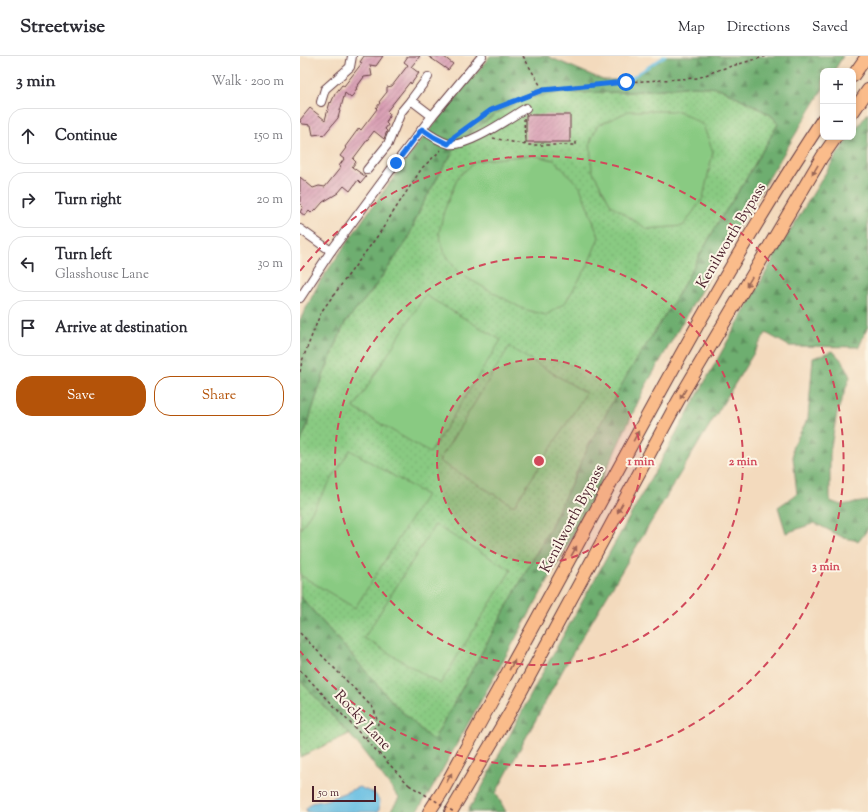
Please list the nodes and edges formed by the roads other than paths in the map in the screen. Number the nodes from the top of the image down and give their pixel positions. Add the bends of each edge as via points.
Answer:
1 (352, 56) edge
2 (482, 56) edge
3 (867, 56) edge
4 (856, 72) edge
5 (428, 77) dead end
6 (868, 90) edge
7 (411, 100) junction
8 (321, 102) dead end
9 (856, 108) edge
10 (524, 109) road end
11 (432, 116) junction
12 (820, 124) edge
13 (422, 129) junction
14 (834, 140) edge
15 (368, 170) dead end
16 (300, 229) edge
17 (330, 251) junction
18 (300, 298) edge
19 (429, 812) edge
20 (451, 812) edge

1 - 8 street via 350,67 325,89
2 - 11 street
3 - 4 highway
5 - 7 street
6 - 9 highway
7 - 11 street
7 - 15 street via 401,112 388,144
10 - 13 street via 474,139 457,144 448,144
11 - 13 street
19 -> 12 highway, Kenilworth Bypass via 748,236
13 - 17 street
14 -> 20 highway via 678,401 510,712
16 - 17 street
17 - 18 street

